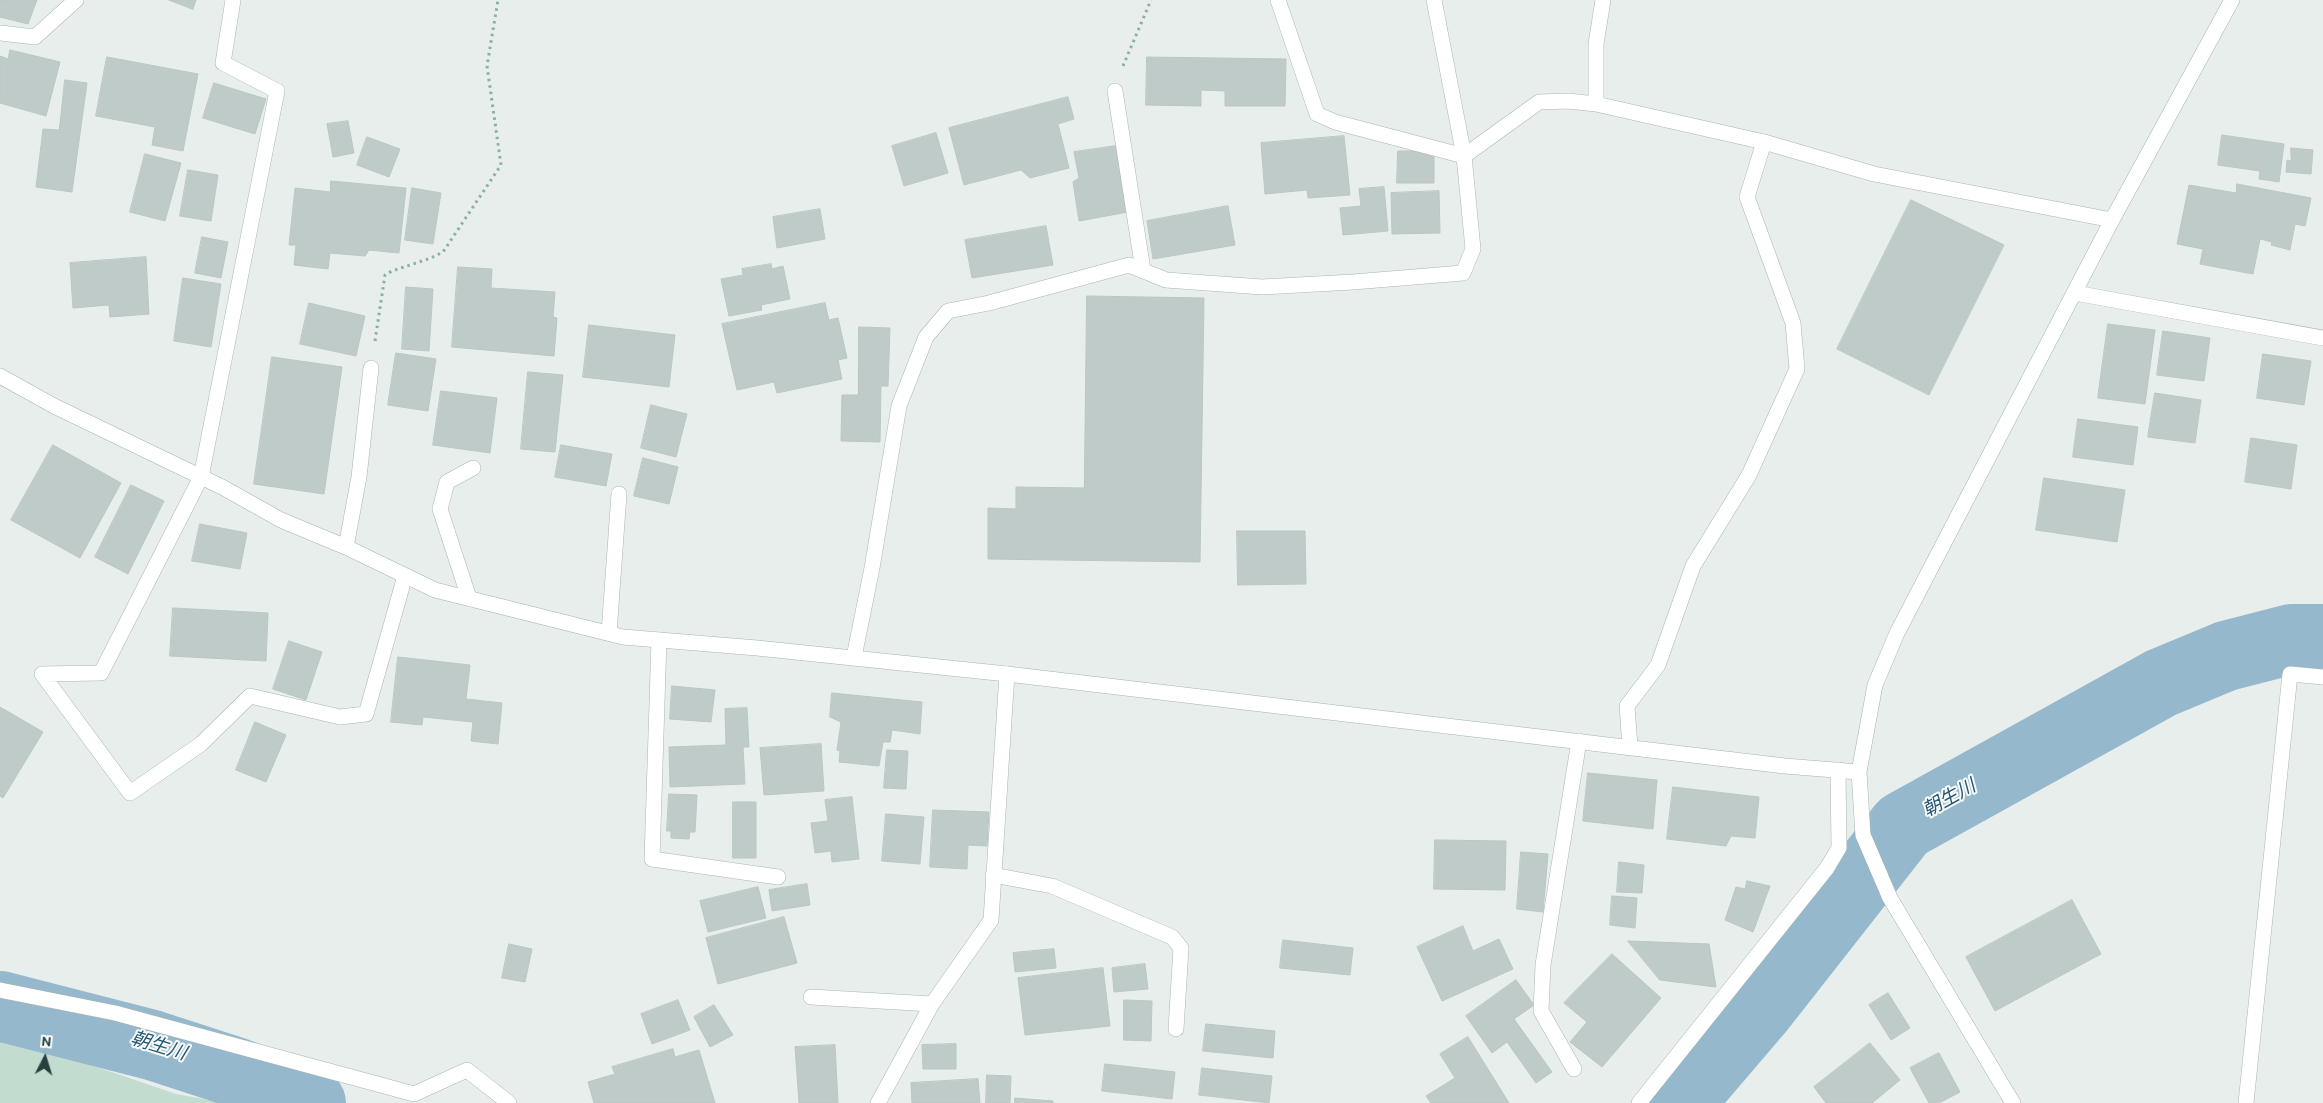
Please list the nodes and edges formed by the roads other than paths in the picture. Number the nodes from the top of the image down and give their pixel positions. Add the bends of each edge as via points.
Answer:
1 (76, 0) edge
2 (233, 0) edge
3 (1278, 0) edge
4 (1434, 0) edge
5 (1603, 0) edge
6 (2232, 0) edge
7 (0, 33) edge
8 (1115, 91) road end
9 (1596, 104) junction
10 (1764, 142) junction
11 (1464, 156) junction
12 (2112, 220) junction
13 (1143, 270) junction
14 (2075, 293) junction
15 (2323, 338) edge
16 (371, 368) road end
17 (0, 376) edge
18 (473, 468) dead end
19 (201, 477) junction
20 (619, 494) dead end
21 (346, 547) junction
22 (405, 576) junction
23 (469, 598) junction
24 (609, 633) junction
25 (659, 640) junction
26 (854, 658) junction
27 (1007, 674) junction
28 (2323, 677) edge
29 (1579, 741) junction
30 (1630, 748) junction
31 (1838, 770) junction
32 (1859, 772) junction
33 (994, 875) junction
34 (778, 877) dead end
35 (0, 990) edge
36 (811, 997) dead end
37 (932, 1004) junction
38 (1176, 1029) dead end
39 (1574, 1069) dead end
40 (509, 1103) edge
41 (878, 1103) edge
42 (1639, 1103) edge
43 (2013, 1103) edge
44 (2246, 1103) edge

1 - 7 street via 35,37
2 - 19 street via 223,63 277,91
3 - 11 street via 1318,114 1334,122
4 - 11 street
5 - 9 street via 1596,44
6 - 12 street
8 - 13 street
9 - 10 street
9 - 11 street via 1568,100 1540,102
10 - 12 street via 1874,174
10 - 30 street via 1747,197 1793,323 1797,369 1749,475 1693,566 1658,665 1627,706
11 - 13 street via 1473,249 1463,273 1262,287 1166,280
12 - 14 street
13 - 26 street via 1128,265 948,311 926,337 899,406
14 - 15 street
14 - 32 street via 1897,633 1875,685
16 - 21 street via 359,477
17 - 19 street via 54,406
18 - 23 street via 447,482 440,508
19 - 21 street via 281,520
19 - 22 street via 101,673 42,674 130,793 201,744 250,696 340,717 366,714
20 - 24 street
21 - 22 street
22 - 23 street via 435,590
23 - 24 street
24 - 25 street
25 - 26 street
25 - 34 street via 652,859
26 - 27 street
27 - 29 street
27 - 33 street
28 - 44 street via 2290,674
29 - 30 street
29 - 39 street via 1543,965 1541,1011
30 - 31 street
31 - 32 street
31 - 42 street via 1839,848 1827,868
32 - 43 street via 1863,835 1890,898
33 - 37 street via 991,920
33 - 38 street via 1052,886 1172,937 1181,948
35 - 40 street via 115,1014 414,1094 467,1070
36 - 37 street
37 - 41 street

